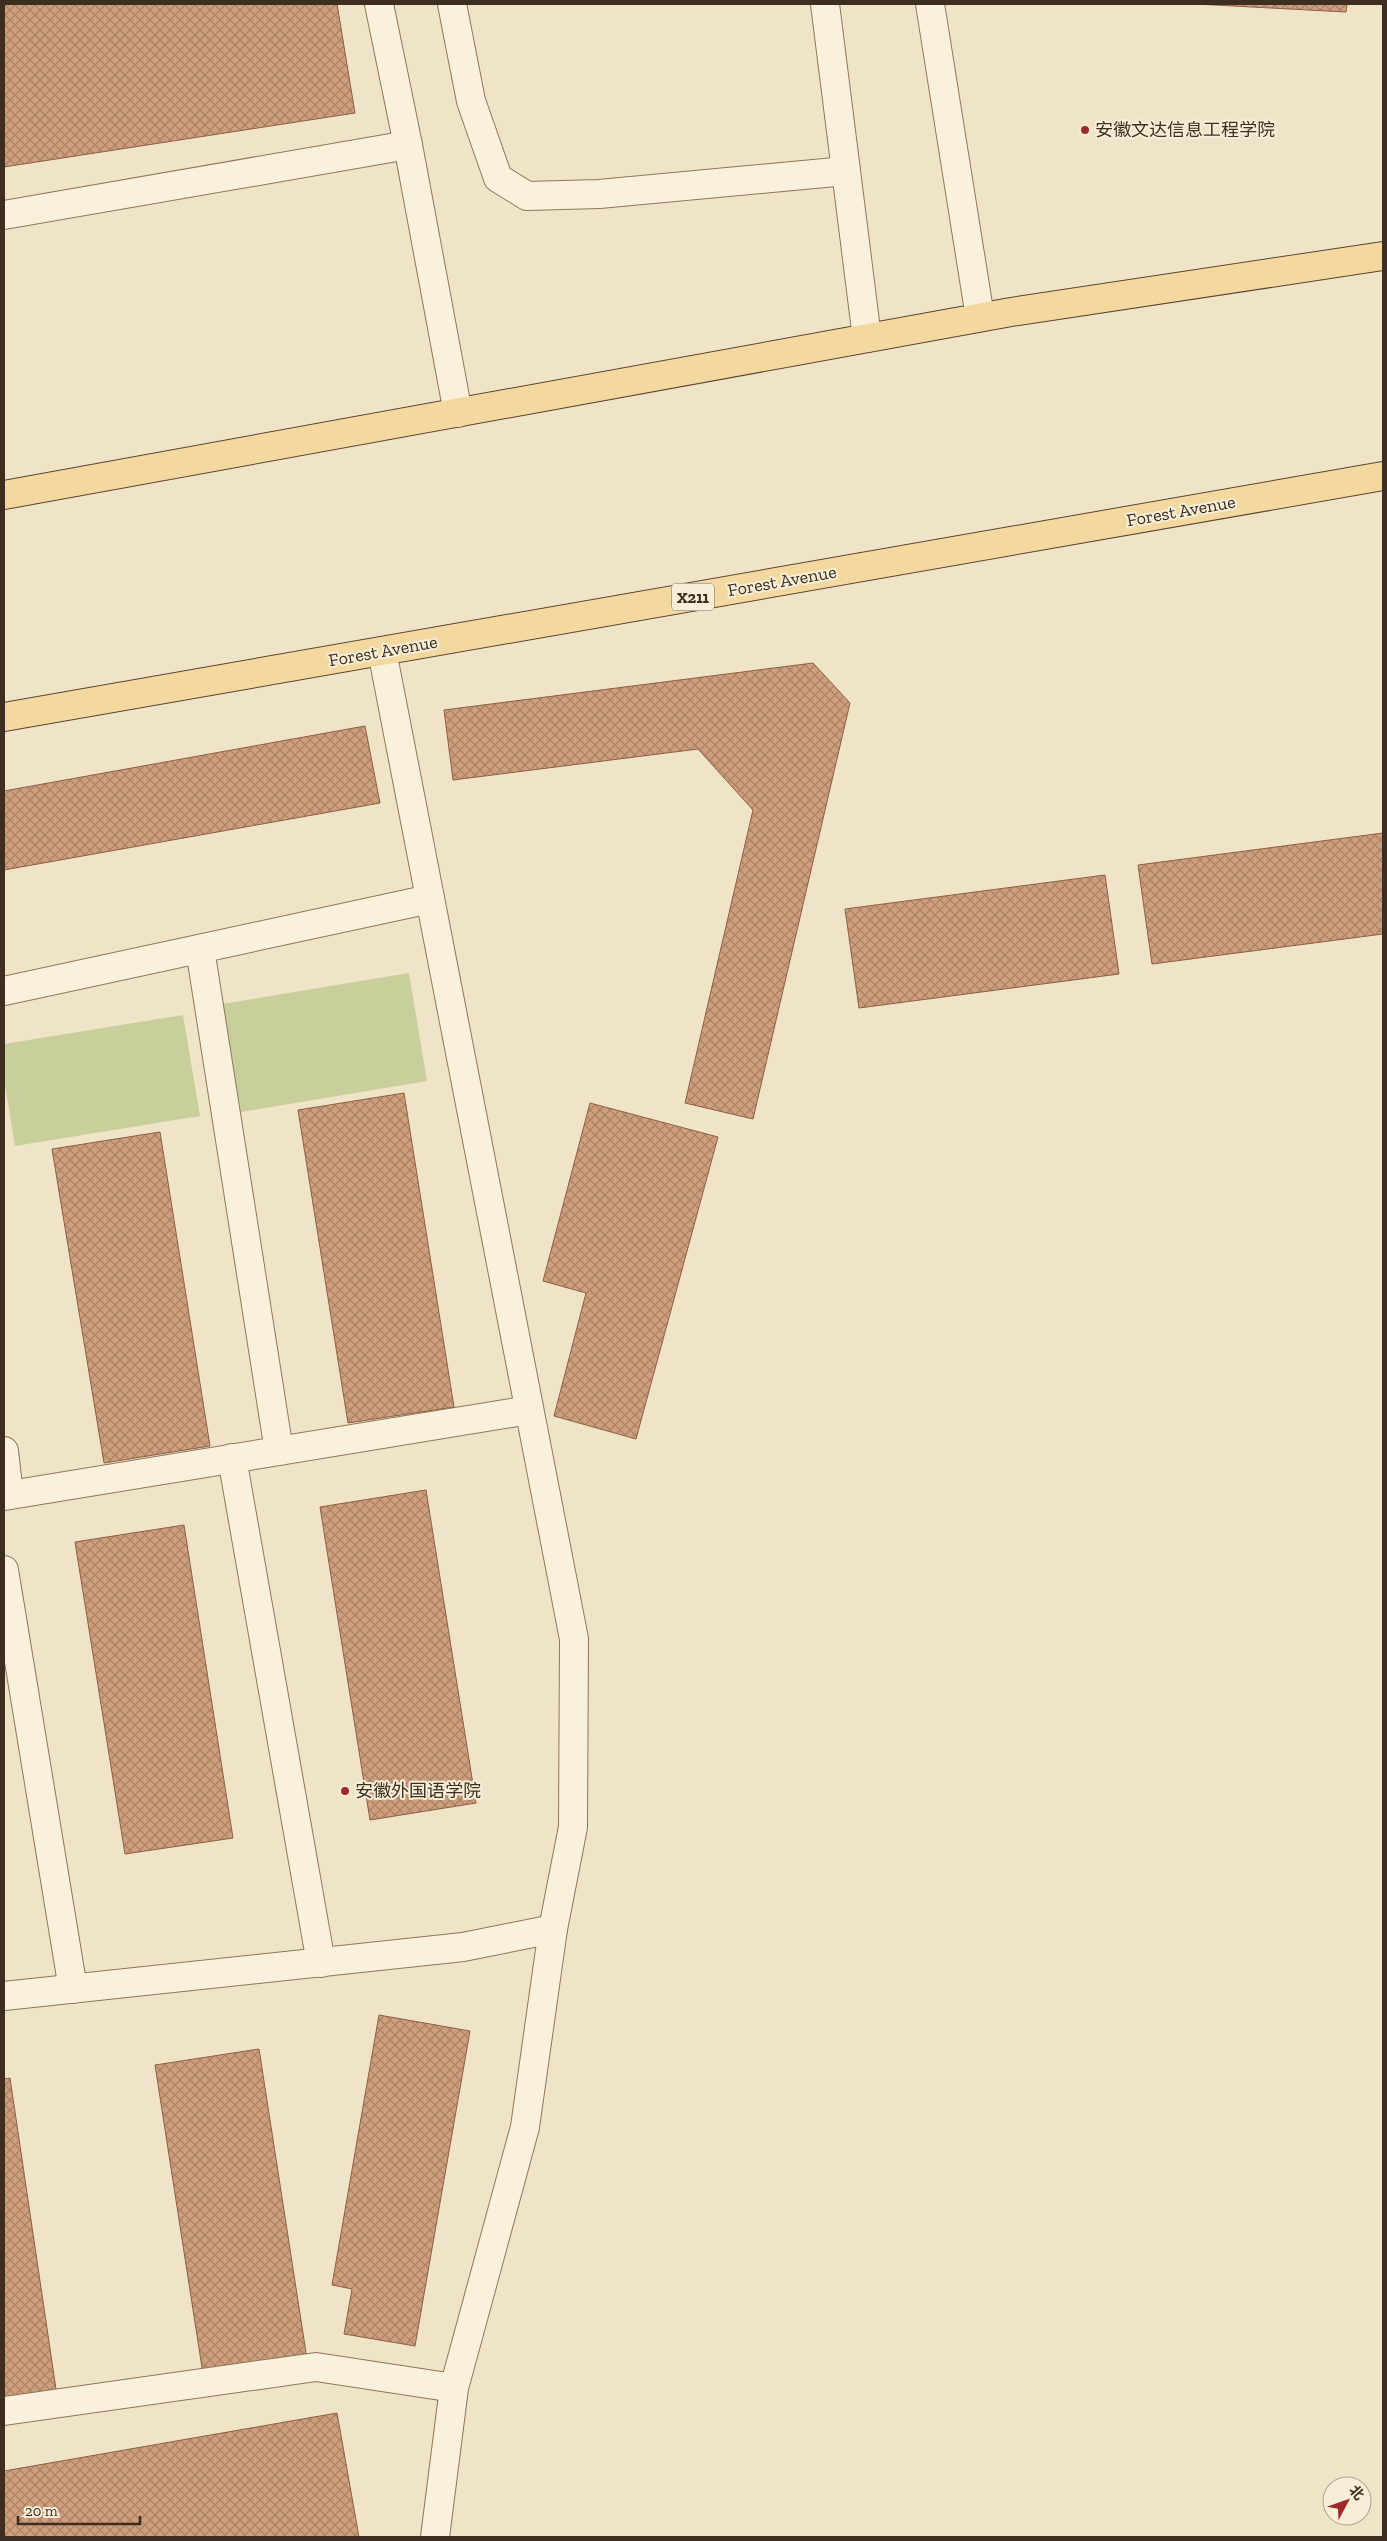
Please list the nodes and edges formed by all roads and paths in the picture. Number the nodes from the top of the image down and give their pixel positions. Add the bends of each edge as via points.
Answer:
1 (379, 4) edge
2 (452, 4) edge
3 (824, 4) edge
4 (930, 4) edge
5 (948, 4) edge
6 (939, 56) junction
7 (408, 145) junction
8 (846, 171) junction
9 (4, 215) edge
10 (1383, 256) edge
11 (980, 317) junction
12 (867, 338) junction
13 (458, 413) junction
14 (1383, 476) edge
15 (4, 495) edge
16 (382, 651) junction
17 (4, 718) edge
18 (430, 899) junction
19 (200, 949) junction
20 (4, 992) edge
21 (529, 1410) junction
22 (279, 1450) junction
23 (4, 1451) edge
24 (232, 1458) junction
25 (6, 1495) edge
26 (4, 1570) edge
27 (553, 1929) junction
28 (321, 1962) junction
29 (72, 1989) junction
30 (4, 1996) edge
31 (454, 2388) junction
32 (4, 2411) edge
33 (435, 2537) edge

1 - 7 street
2 - 8 street via 471,101 498,178 527,196 599,194
3 - 8 street
4 - 6 street
5 - 6 street
6 - 11 street
7 - 9 street
7 - 13 street
8 - 12 street
10 - 11 main road
11 - 12 main road
12 - 13 main road
13 - 15 main road
14 - 16 main road, Forest Avenue / X211
16 - 17 main road, Forest Avenue / X211
16 - 18 street
18 - 19 street
18 - 21 street
19 - 20 street
19 - 22 street
21 - 22 street
21 - 27 street via 574,1639 573,1827
22 - 24 street
23 - 25 street
24 - 25 street
24 - 28 street
26 - 29 street
27 - 28 street via 463,1947
27 - 31 street via 525,2127
28 - 29 street
29 - 30 street
31 - 32 street via 316,2367
31 - 33 street

